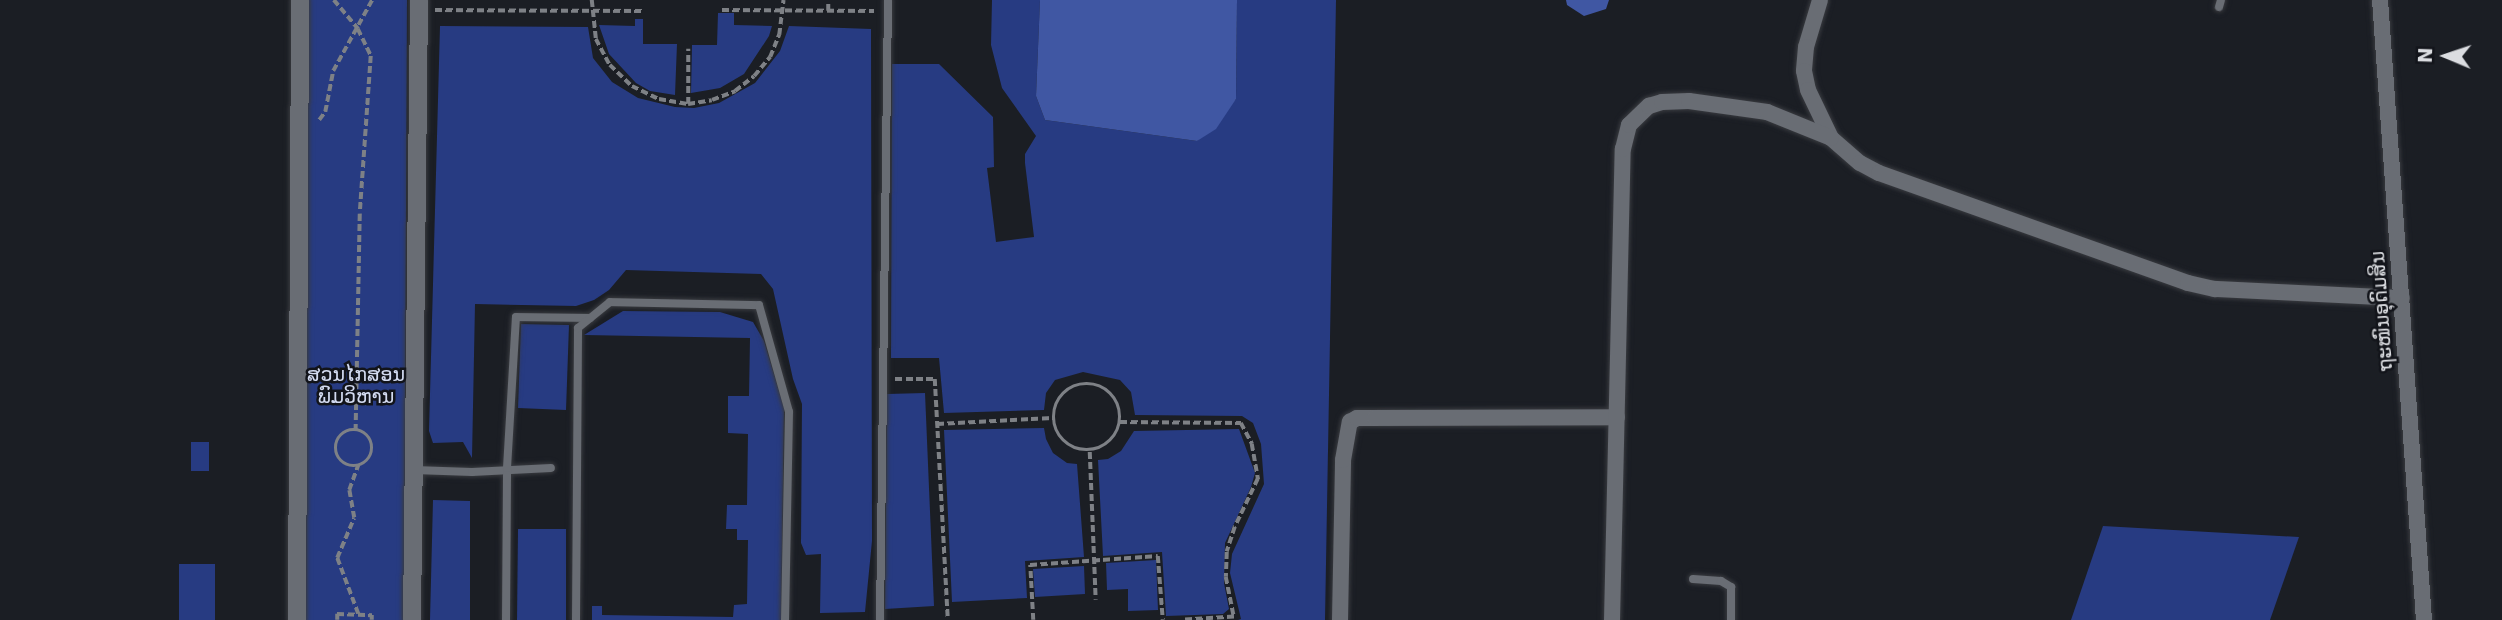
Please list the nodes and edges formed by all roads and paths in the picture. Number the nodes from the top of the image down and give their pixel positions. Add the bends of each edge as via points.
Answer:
1 (300, 0) edge
2 (334, 0) edge
3 (372, 0) edge
4 (527, 0) edge
5 (592, 0) edge
6 (783, 0) edge
7 (828, 0) edge
8 (888, 0) edge
9 (1820, 0) edge
10 (2379, 0) edge
11 (419, 5) edge
12 (527, 9) junction
13 (591, 10) junction
14 (722, 10) dead end
15 (784, 10) junction
16 (828, 10) junction
17 (645, 11) dead end
18 (888, 11) junction
19 (358, 29) junction
20 (688, 49) dead end
21 (688, 104) junction
22 (313, 127) dead end
23 (1831, 138) junction
24 (2402, 298) junction
25 (590, 318) junction
26 (883, 379) junction
27 (1617, 417) junction
28 (1053, 418) junction
29 (1120, 422) junction
30 (937, 424) junction
31 (356, 430) junction
32 (1090, 451) junction
33 (358, 465) junction
34 (507, 468) junction
35 (551, 468) dead end
36 (414, 470) junction
37 (1094, 561) junction
38 (1693, 579) dead end
39 (1096, 600) dead end
40 (358, 614) junction
41 (297, 620) edge
42 (337, 620) edge
43 (372, 620) edge
44 (412, 620) edge
45 (506, 620) edge
46 (576, 620) edge
47 (785, 620) edge
48 (880, 620) edge
49 (948, 620) edge
50 (1033, 620) edge
51 (1163, 620) edge
52 (1185, 620) edge
53 (1340, 620) edge
54 (1612, 620) edge
55 (1731, 620) edge
56 (2424, 620) edge

1 - 41 street
2 - 19 path
3 - 19 path
4 - 12 path
5 - 13 path
6 - 15 path
7 - 16 path
8 - 18 lane
9 - 23 street via 1804,71
10 - 24 street, ຖະໜົນອຸດົມສິນ
11 - 12 path
11 - 36 street
12 - 13 path
13 - 17 path
13 - 21 path via 596,39 610,65 632,86 659,99
14 - 15 path
15 - 16 path
15 - 21 path via 770,57 754,76 735,91
16 - 18 path
18 - 26 lane
19 - 22 path via 333,71 325,112
19 - 31 path via 371,56 360,214
20 - 21 path
23 - 24 street via 1879,173 2188,284
23 - 27 street via 1767,112 1689,101 1649,106 1629,125 1623,149
24 - 56 street, ຖະໜົນອຸດົມສິນ
25 - 34 lane via 516,317
25 - 46 lane via 578,328
25 - 47 lane via 610,302 759,305 789,412
26 - 30 path via 935,379
26 - 48 lane
27 - 53 street via 1357,418 1350,422 1343,460
27 - 54 street
28 - 29 path via 1060,397 1078,385 1089,384 1116,400
28 - 30 path
28 - 32 path via 1061,439
29 - 32 path via 1110,442
29 - 52 path via 1241,423 1252,444 1258,479 1227,552 1226,577 1234,617
30 - 49 path
31 - 33 path via 367,435 372,446 369,457
31 - 33 path via 339,437 336,449 344,463
32 - 37 path
33 - 40 path via 349,490 354,518 337,558
34 - 35 lane
34 - 36 lane
34 - 45 lane
36 - 44 street
37 - 39 path
37 - 50 path via 1030,565
37 - 51 path via 1158,556
38 - 55 lane via 1721,581 1731,587
40 - 42 path via 337,614
40 - 43 path via 372,615

